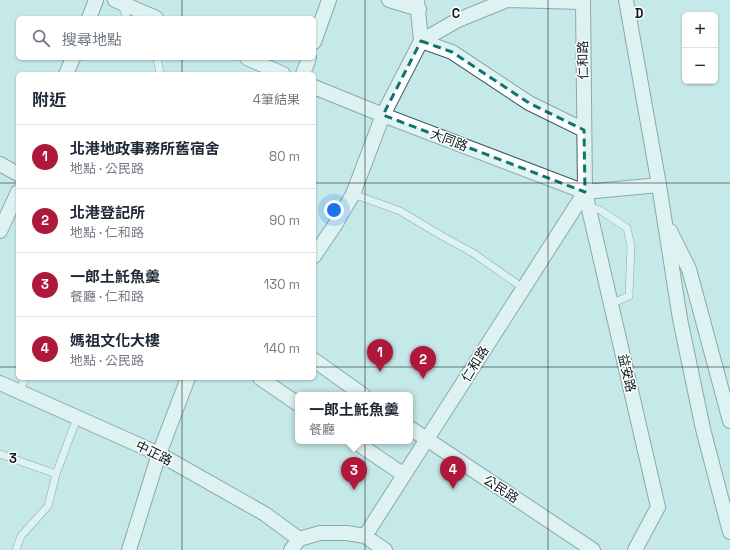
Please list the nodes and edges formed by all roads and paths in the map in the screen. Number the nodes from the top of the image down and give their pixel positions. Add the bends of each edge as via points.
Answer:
1 (96, 0) edge
2 (328, 0) edge
3 (390, 0) edge
4 (626, 0) edge
5 (118, 1) edge
6 (583, 1) edge
7 (418, 5) edge
8 (90, 16) edge
9 (126, 16) edge
10 (152, 16) edge
11 (316, 36) edge
12 (421, 41) junction
13 (71, 60) edge
14 (157, 60) edge
15 (252, 60) edge
16 (308, 60) edge
17 (67, 72) edge
18 (160, 72) edge
19 (278, 72) edge
20 (304, 72) edge
21 (316, 88) edge
22 (383, 116) junction
23 (584, 130) junction
24 (0, 164) edge
25 (16, 173) edge
26 (659, 185) junction
27 (353, 194) junction
28 (16, 196) edge
29 (587, 199) junction
30 (664, 220) junction
31 (0, 231) edge
32 (316, 253) edge
33 (524, 288) junction
34 (611, 304) junction
35 (316, 361) edge
36 (24, 380) edge
37 (187, 380) edge
38 (263, 380) edge
39 (0, 383) edge
40 (19, 392) junction
41 (359, 392) edge
42 (295, 402) edge
43 (77, 418) junction
44 (730, 421) edge
45 (413, 430) edge
46 (427, 440) junction
47 (358, 444) edge
48 (0, 454) edge
49 (159, 454) junction
50 (56, 474) junction
51 (404, 475) junction
52 (730, 532) edge
53 (365, 536) junction
54 (295, 544) edge
55 (639, 549) edge
56 (16, 550) edge
57 (129, 550) edge
58 (385, 550) edge
59 (593, 550) edge

1 - 8 street
2 - 11 street
3 - 7 street
4 - 26 street
5 - 9 lane
5 - 10 street
6 - 12 street via 507,0 458,20
6 - 23 street, 仁和路
7 - 12 street
12 - 22 street
12 - 23 street via 452,52 530,103
13 - 17 street
14 - 18 lane
15 - 19 street
16 - 20 street
21 - 22 street, 大同路
22 - 27 street
22 - 29 street, 大同路
23 - 29 street, 仁和路
24 - 25 street
26 - 29 street
26 - 30 street
27 - 32 street
27 - 33 lane via 400,211 473,253
28 - 31 street
29 - 33 street, 仁和路
29 - 34 street, 益安路
29 - 34 lane via 627,228 631,246 629,296
30 - 44 street via 689,269
30 - 52 street via 680,319 703,429
33 - 46 street, 仁和路
34 - 55 street, 益安路 via 658,507
35 - 41 street
36 - 40 lane
37 - 49 street
38 - 42 street
39 - 40 street, 中正路
40 - 43 street, 中正路
43 - 49 street, 中正路
43 - 50 lane
45 - 46 street, 公民路
46 - 51 street, 仁和路
46 - 59 street, 公民路
47 - 51 street
48 - 50 lane
49 - 54 street, 中正路 via 265,514
49 - 57 street
50 - 56 lane via 48,506 21,536
51 - 53 street, 仁和路
53 - 54 street via 320,533
53 - 58 street

